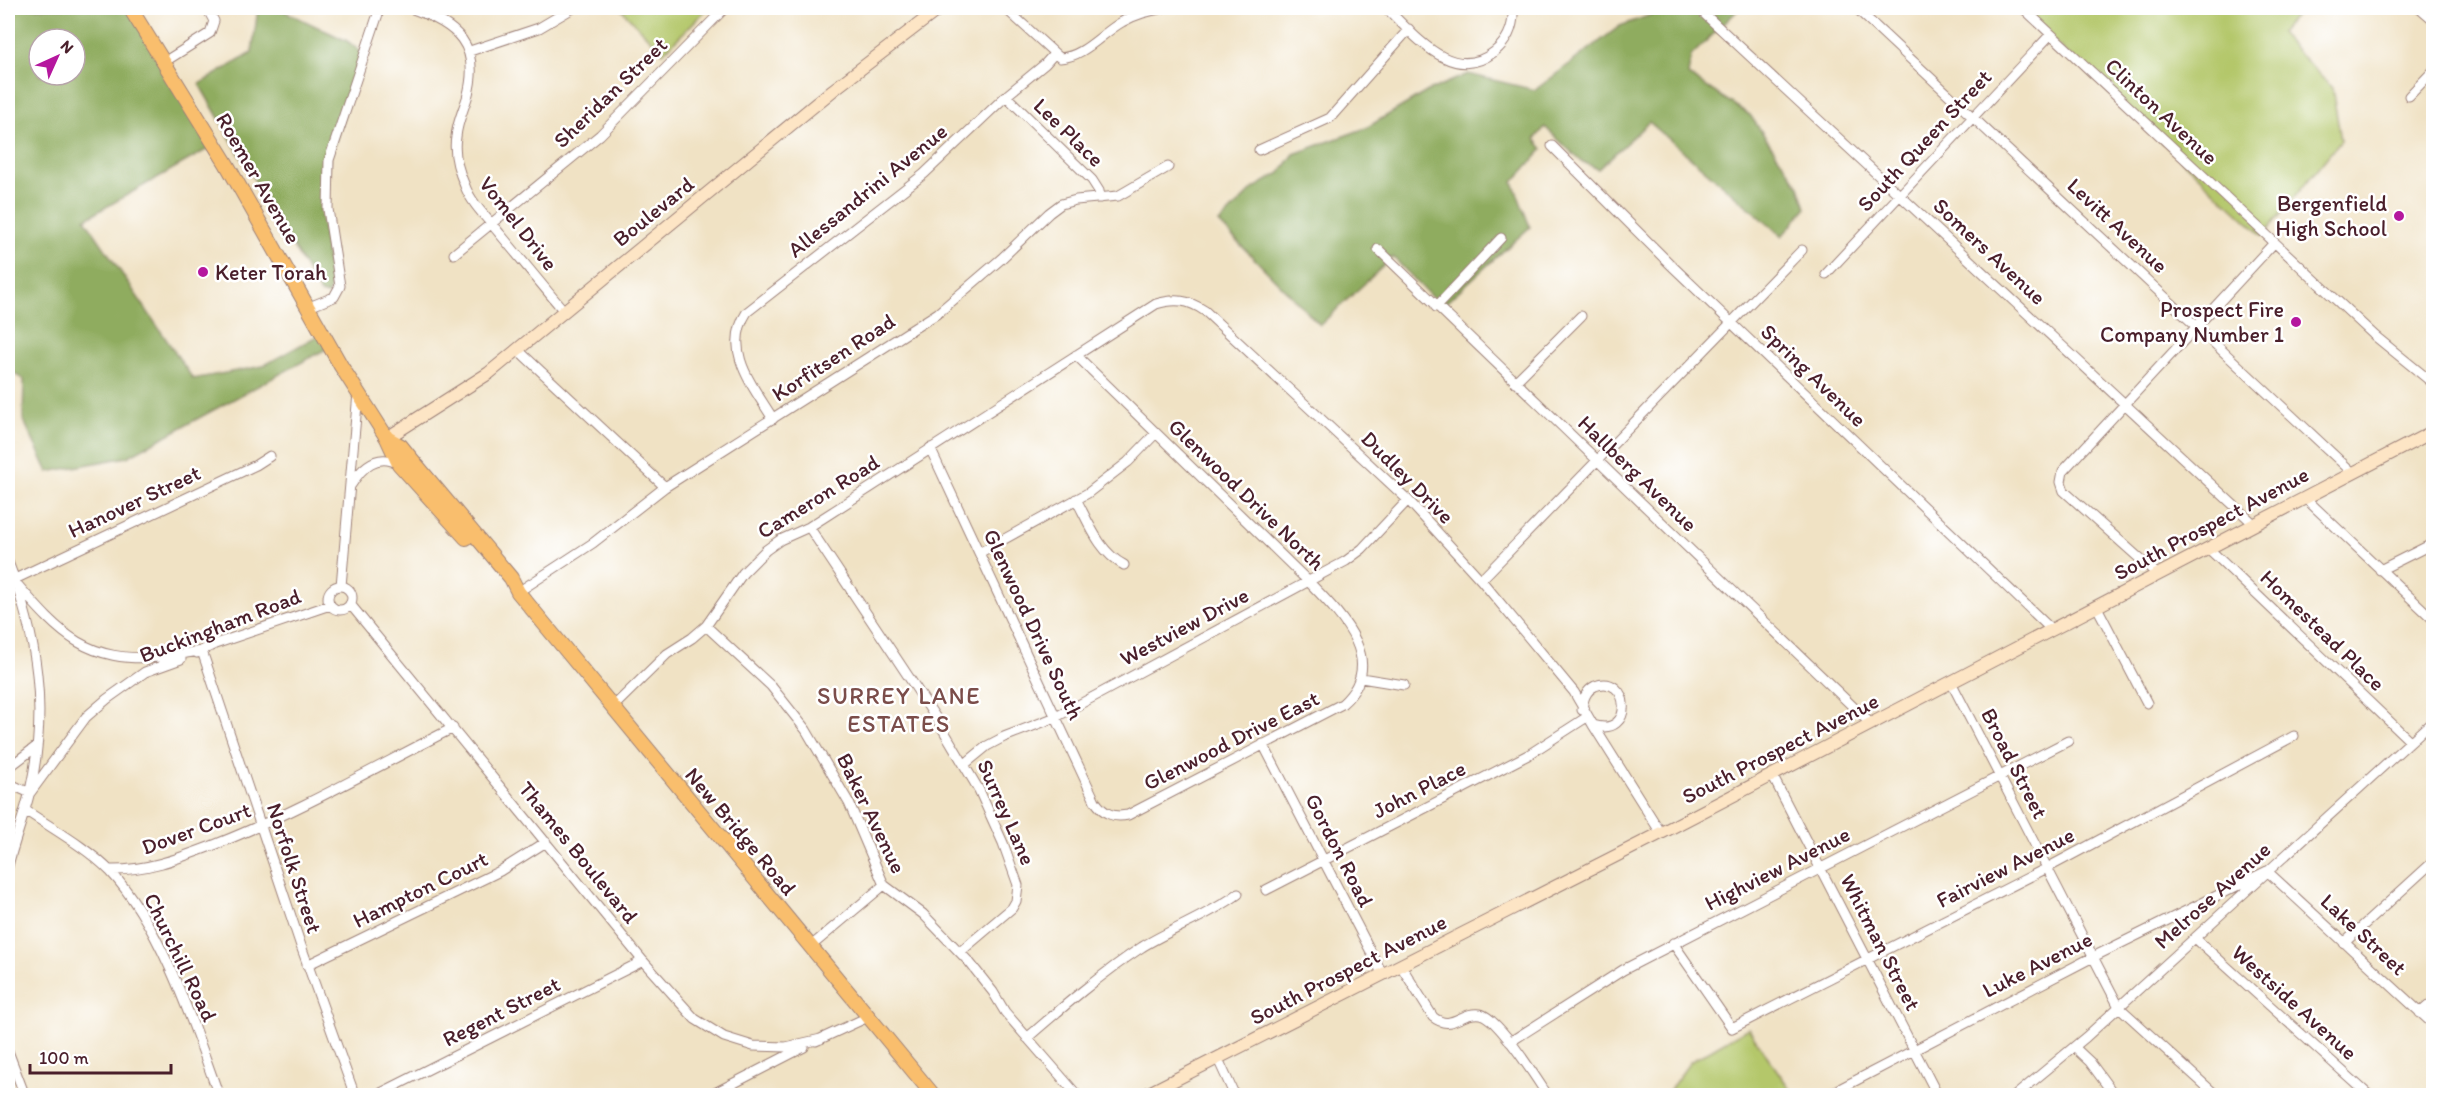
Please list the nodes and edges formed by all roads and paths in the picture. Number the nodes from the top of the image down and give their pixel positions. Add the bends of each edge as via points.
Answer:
1 (132, 8) edge
2 (207, 8) edge
3 (380, 8) edge
4 (410, 8) edge
5 (573, 8) edge
6 (725, 8) edge
7 (940, 8) edge
8 (1005, 8) edge
9 (1163, 8) edge
10 (1386, 8) edge
11 (1513, 8) edge
12 (1698, 8) edge
13 (1856, 8) edge
14 (2023, 8) edge
15 (2420, 8) edge
16 (2433, 20) edge
17 (1409, 29) junction
18 (2051, 34) junction
19 (470, 51) junction
20 (1054, 54) junction
21 (164, 62) junction
22 (2433, 70) edge
23 (1006, 96) junction
24 (2409, 96) dead end
25 (1973, 117) junction
26 (1552, 146) dead end
27 (1259, 150) dead end
28 (1168, 167) dead end
29 (1900, 195) junction
30 (1100, 198) junction
31 (492, 224) junction
32 (1501, 238) dead end
33 (2274, 243) junction
34 (1378, 249) dead end
35 (1802, 250) dead end
36 (454, 254) dead end
37 (1826, 274) dead end
38 (1179, 300) joint
39 (1436, 307) junction
40 (309, 308) junction
41 (564, 311) junction
42 (1581, 316) dead end
43 (1732, 323) junction
44 (2198, 327) junction
45 (517, 349) junction
46 (1076, 355) junction
47 (1515, 382) junction
48 (2433, 384) edge
49 (358, 393) junction
50 (2125, 404) junction
51 (773, 419) junction
52 (2433, 431) edge
53 (1156, 433) junction
54 (387, 438) junction
55 (930, 448) junction
56 (270, 456) dead end
57 (1598, 462) junction
58 (399, 464) junction
59 (2353, 473) junction
60 (350, 487) junction
61 (665, 487) junction
62 (2305, 498) junction
63 (1076, 499) junction
64 (1408, 500) junction
65 (2254, 524) junction
66 (809, 527) junction
67 (2433, 543) edge
68 (2208, 548) junction
69 (979, 553) junction
70 (8, 562) edge
71 (1124, 565) dead end
72 (2380, 570) junction
73 (2157, 574) junction
74 (1481, 580) junction
75 (15, 581) junction
76 (1309, 582) junction
77 (341, 586) junction
78 (518, 592) junction
79 (350, 604) junction
80 (330, 605) junction
81 (2097, 606) junction
82 (2433, 620) edge
83 (706, 626) junction
84 (2052, 630) junction
85 (202, 651) junction
86 (1361, 678) junction
87 (1952, 682) junction
88 (1404, 685) dead end
89 (2147, 703) dead end
90 (613, 707) junction
91 (1056, 717) junction
92 (1588, 717) junction
93 (2433, 720) edge
94 (1871, 724) junction
95 (453, 728) junction
96 (2294, 736) dead end
97 (2068, 741) dead end
98 (2410, 741) junction
99 (1263, 744) junction
100 (37, 746) junction
101 (965, 764) junction
102 (8, 768) edge
103 (1772, 775) junction
104 (2000, 776) junction
105 (8, 783) edge
106 (30, 793) junction
107 (25, 810) junction
108 (1107, 814) joint
109 (261, 826) junction
110 (1661, 833) junction
111 (546, 842) junction
112 (1323, 860) junction
113 (2433, 861) edge
114 (8, 866) edge
115 (1820, 868) junction
116 (2047, 868) junction
117 (109, 870) junction
118 (2267, 872) junction
119 (884, 885) junction
120 (1266, 890) dead end
121 (1238, 894) dead end
122 (2195, 938) junction
123 (1673, 943) junction
124 (2344, 943) junction
125 (810, 947) junction
126 (960, 952) junction
127 (2093, 957) junction
128 (1867, 959) junction
129 (644, 961) junction
130 (308, 965) junction
131 (1401, 966) junction
132 (1383, 975) junction
133 (2433, 1001) edge
134 (2119, 1007) junction
135 (2420, 1013) junction
136 (868, 1017) junction
137 (2433, 1025) edge
138 (1027, 1038) junction
139 (821, 1039) junction
140 (1510, 1042) junction
141 (2074, 1047) junction
142 (1914, 1050) junction
143 (8, 1051) edge
144 (1218, 1059) junction
145 (26, 1095) edge
146 (219, 1095) edge
147 (355, 1095) edge
148 (375, 1095) edge
149 (709, 1095) edge
150 (934, 1095) edge
151 (1078, 1095) edge
152 (1143, 1095) edge
153 (1235, 1095) edge
154 (1548, 1095) edge
155 (1826, 1095) edge
156 (1938, 1095) edge
157 (2014, 1095) edge
158 (2115, 1095) edge
159 (2217, 1095) edge
160 (2370, 1095) edge

1 - 21 main road, Roemer Avenue
2 - 21 street via 214,21 210,33
3 - 40 street via 329,160 328,209 340,286 334,297
4 - 19 street via 448,24
5 - 19 street via 539,28
6 - 31 street, Sheridan Street via 606,130
7 - 41 street, Boulevard via 833,90
8 - 20 street
9 - 20 street via 1132,16 1075,55 1060,58
10 - 17 street
11 - 17 street via 1512,26 1502,44 1491,55 1473,62 1450,61 1436,54
12 - 29 street, Somers Avenue
13 - 25 street, Levitt Avenue
14 - 18 street, Clinton Avenue
15 - 16 street
17 - 27 street via 1330,118
18 - 25 street, South Queen Street
18 - 33 street, Clinton Avenue
19 - 31 street, Vomel Drive via 470,86 457,127 456,155 466,190
20 - 23 street, Allessandrini Avenue
21 - 40 main road, Roemer Avenue
22 - 24 street
23 - 30 street, Lee Place via 1092,180
23 - 51 street, Allessandrini Avenue via 924,174 747,312 738,331 739,361
25 - 29 street, South Queen Street
25 - 44 street, Levitt Avenue
26 - 43 street, Spring Avenue
28 - 30 street, Korfitsen Road via 1118,196
29 - 37 street, South Queen Street
29 - 50 street, Somers Avenue
30 - 51 street, Korfitsen Road via 1076,200 1055,208 938,313
31 - 36 street, Sheridan Street
31 - 41 street, Vomel Drive
32 - 39 street
33 - 44 street
33 - 48 street, Clinton Avenue
34 - 39 street, Hallberg Avenue
35 - 43 street
38 - 46 street, Cameron Road via 1156,304
38 - 64 street, Dudley Drive via 1205,311
39 - 47 street, Hallberg Avenue
40 - 49 main road, Roemer Avenue
41 - 45 street, Boulevard
42 - 47 street
43 - 57 street
43 - 84 street, Spring Avenue
44 - 50 street
44 - 59 street, Levitt Avenue
45 - 54 street, Boulevard via 465,390
45 - 61 street
46 - 53 street, Glenwood Drive North
46 - 55 street, Cameron Road
47 - 57 street, Hallberg Avenue
49 - 54 main road, New Bridge Road
49 - 60 street
50 - 65 street, Somers Avenue
50 - 73 street via 2063,471 2061,482 2064,491
51 - 61 street, Korfitsen Road
52 - 59 street, South Prospect Avenue
53 - 63 street via 1128,462
53 - 76 street, Glenwood Drive North
54 - 58 main road, New Bridge Road
54 - 78 main road, New Bridge Road via 405,451 511,578
55 - 66 street, Cameron Road
55 - 69 street, Glenwood Drive South
56 - 75 street, Hanover Street
57 - 74 street
57 - 94 street, Hallberg Avenue
58 - 60 street via 385,459 374,461 362,469
58 - 78 main road, New Bridge Road
59 - 62 street, South Prospect Avenue
60 - 77 street
61 - 78 street, Korfitsen Road via 593,543
62 - 65 street, South Prospect Avenue
62 - 72 street
63 - 69 street
63 - 71 street via 1103,548
64 - 74 street, Dudley Drive
64 - 76 street, Westview Drive via 1362,549
65 - 68 street, South Prospect Avenue
66 - 83 street, Cameron Road via 766,550 743,573
66 - 101 street, Surrey Lane
67 - 72 street
68 - 73 street, South Prospect Avenue
68 - 98 street, Homestead Place
69 - 91 street, Glenwood Drive South
70 - 75 street
72 - 82 street
73 - 81 street, South Prospect Avenue
74 - 92 street, Dudley Drive via 1574,692
75 - 85 street via 51,624 90,648 143,658
75 - 100 street via 32,633 38,668
76 - 86 street, Glenwood Drive North via 1354,637 1362,656
76 - 91 street, Westview Drive
77 - 79 street via 350,592
77 - 80 street via 329,592
78 - 90 main road, New Bridge Road
79 - 80 street via 338,610
79 - 95 street, Thames Boulevard
80 - 85 street, Buckingham Road
81 - 84 street, South Prospect Avenue
81 - 89 street
83 - 90 street, Cameron Road via 667,654
83 - 119 street, Baker Avenue via 771,686 806,730 849,803
84 - 87 street, South Prospect Avenue
85 - 106 street, Buckingham Road via 145,672 107,699 86,717
85 - 109 street, Norfolk Street
86 - 88 street
86 - 99 street, Glenwood Drive East via 1342,704
87 - 94 street, South Prospect Avenue
87 - 104 street, Broad Street
90 - 125 main road, New Bridge Road
91 - 101 street, Westview Drive via 1004,737
91 - 108 street, Glenwood Drive South via 1095,801
92 - 92 street via 1585,696 1595,686 1609,686 1621,694 1625,707 1619,721 1607,727
92 - 110 street, Dudley Drive
92 - 112 street, John Place via 1528,755
93 - 98 street, Melrose Avenue
94 - 103 street, South Prospect Avenue
95 - 109 street, Dover Court
95 - 111 street, Thames Boulevard
96 - 116 street, Fairview Avenue
97 - 104 street, Highview Avenue
98 - 118 street, Melrose Avenue
99 - 108 street, Glenwood Drive East via 1128,815
99 - 112 street, Gordon Road
100 - 102 street
100 - 106 street
101 - 126 street, Surrey Lane via 1003,843 1018,893 1012,908
103 - 110 street, South Prospect Avenue
103 - 115 street, Whitman Street
104 - 115 street, Highview Avenue
104 - 116 street, Broad Street
105 - 106 street
106 - 107 street
107 - 114 street
107 - 117 street, Churchill Road
109 - 117 street, Dover Court via 174,861
109 - 130 street, Norfolk Street
110 - 131 street, South Prospect Avenue
111 - 129 street, Thames Boulevard
111 - 130 street, Hampton Court via 500,871
112 - 120 street, John Place
112 - 132 street, Gordon Road
113 - 124 street
115 - 123 street, Highview Avenue
115 - 128 street, Whitman Street
116 - 127 street, Broad Street
116 - 128 street, Fairview Avenue
117 - 146 street, Churchill Road via 138,908 162,954
118 - 122 street, Melrose Avenue
118 - 124 street, Lake Street
118 - 127 street, Luke Avenue
119 - 125 street
119 - 126 street, Baker Avenue via 923,914
121 - 138 street via 1105,973
122 - 134 street, Melrose Avenue
122 - 160 street, Westside Avenue
123 - 128 street, Fairview Avenue via 1732,1028
123 - 140 street, Highview Avenue via 1584,993
124 - 135 street, Lake Street
125 - 136 main road, New Bridge Road
126 - 138 street, Baker Avenue
127 - 134 street, Broad Street
127 - 142 street, Luke Avenue
128 - 142 street, Whitman Street
129 - 139 street, Thames Boulevard via 683,1008 724,1037 769,1047
129 - 148 street, Regent Street
130 - 147 street, Norfolk Street
131 - 132 street, South Prospect Avenue
131 - 140 street via 1438,1021 1452,1023 1482,1014 1495,1022
132 - 144 street, South Prospect Avenue
133 - 135 street
134 - 141 street, Melrose Avenue
134 - 159 street
135 - 137 street, Lake Street
136 - 139 street
136 - 150 main road, New Bridge Road
138 - 151 street, Baker Avenue
139 - 149 street
140 - 154 street
141 - 157 street, Melrose Avenue
141 - 158 street
142 - 155 street, Luke Avenue
142 - 156 street, Whitman Street
143 - 145 street
144 - 152 street, South Prospect Avenue
144 - 153 street

